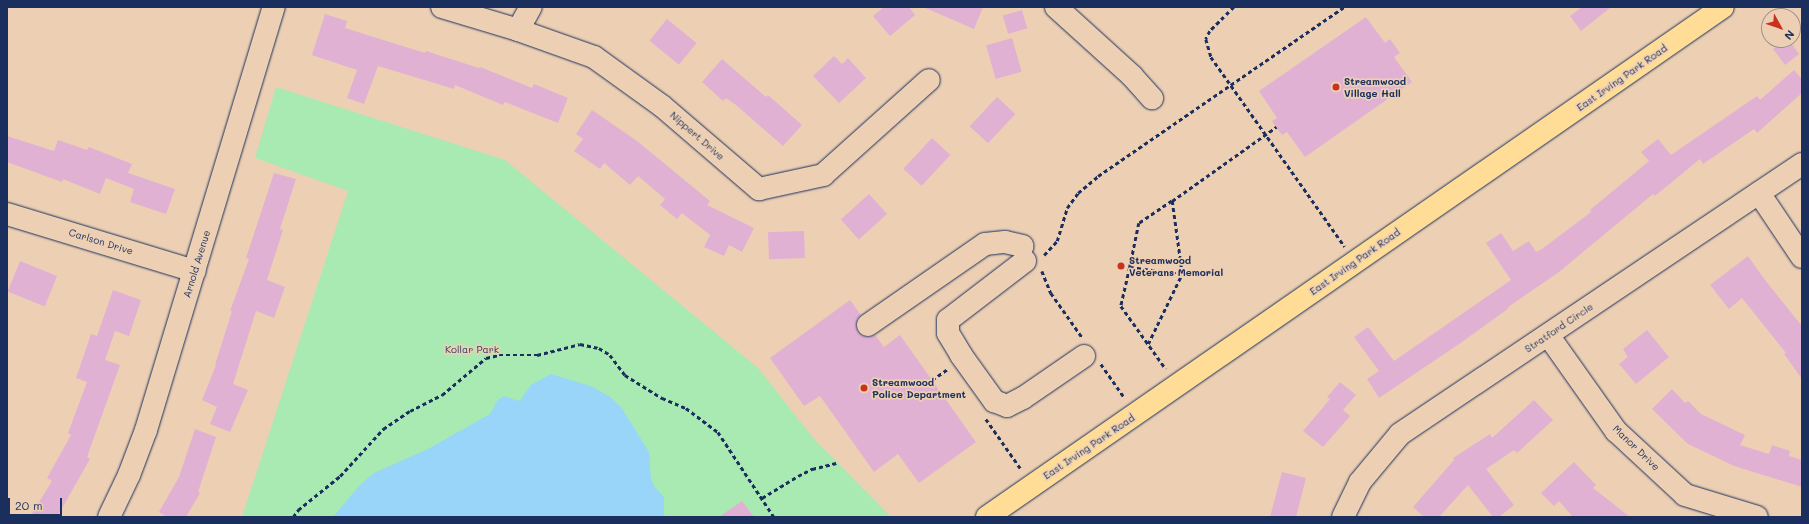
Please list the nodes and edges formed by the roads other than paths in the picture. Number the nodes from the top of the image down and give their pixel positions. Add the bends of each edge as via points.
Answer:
1 (274, 7) edge
2 (442, 7) edge
3 (531, 7) edge
4 (1056, 7) edge
5 (1724, 7) edge
6 (518, 30) junction
7 (929, 80) dead end
8 (1152, 98) dead end
9 (1802, 164) edge
10 (1760, 193) junction
11 (7, 214) edge
12 (1802, 257) edge
13 (195, 271) junction
14 (868, 325) dead end
15 (1548, 335) junction
16 (1088, 351) road end
17 (109, 517) edge
18 (987, 517) edge
19 (1343, 517) edge
20 (1757, 517) edge

1 - 13 street, Arnold Avenue
2 - 6 street, Nippert Drive
3 - 6 street
4 - 8 street via 1132,76
5 - 18 main road, East Irving Park Road
6 - 7 street, Nippert Drive via 594,58 662,106 760,189 823,175
9 - 10 street, Stratford Circle
10 - 12 street
10 - 15 street, Stratford Circle
11 - 13 street, Carlson Drive
13 - 17 street, Arnold Avenue via 146,430
14 - 16 street via 985,244 1005,242 1033,259 948,320 948,334 994,401 1007,406 1023,398
15 - 19 street, Stratford Circle via 1400,434 1360,482
15 - 20 street, Manor Drive via 1616,431 1685,495

